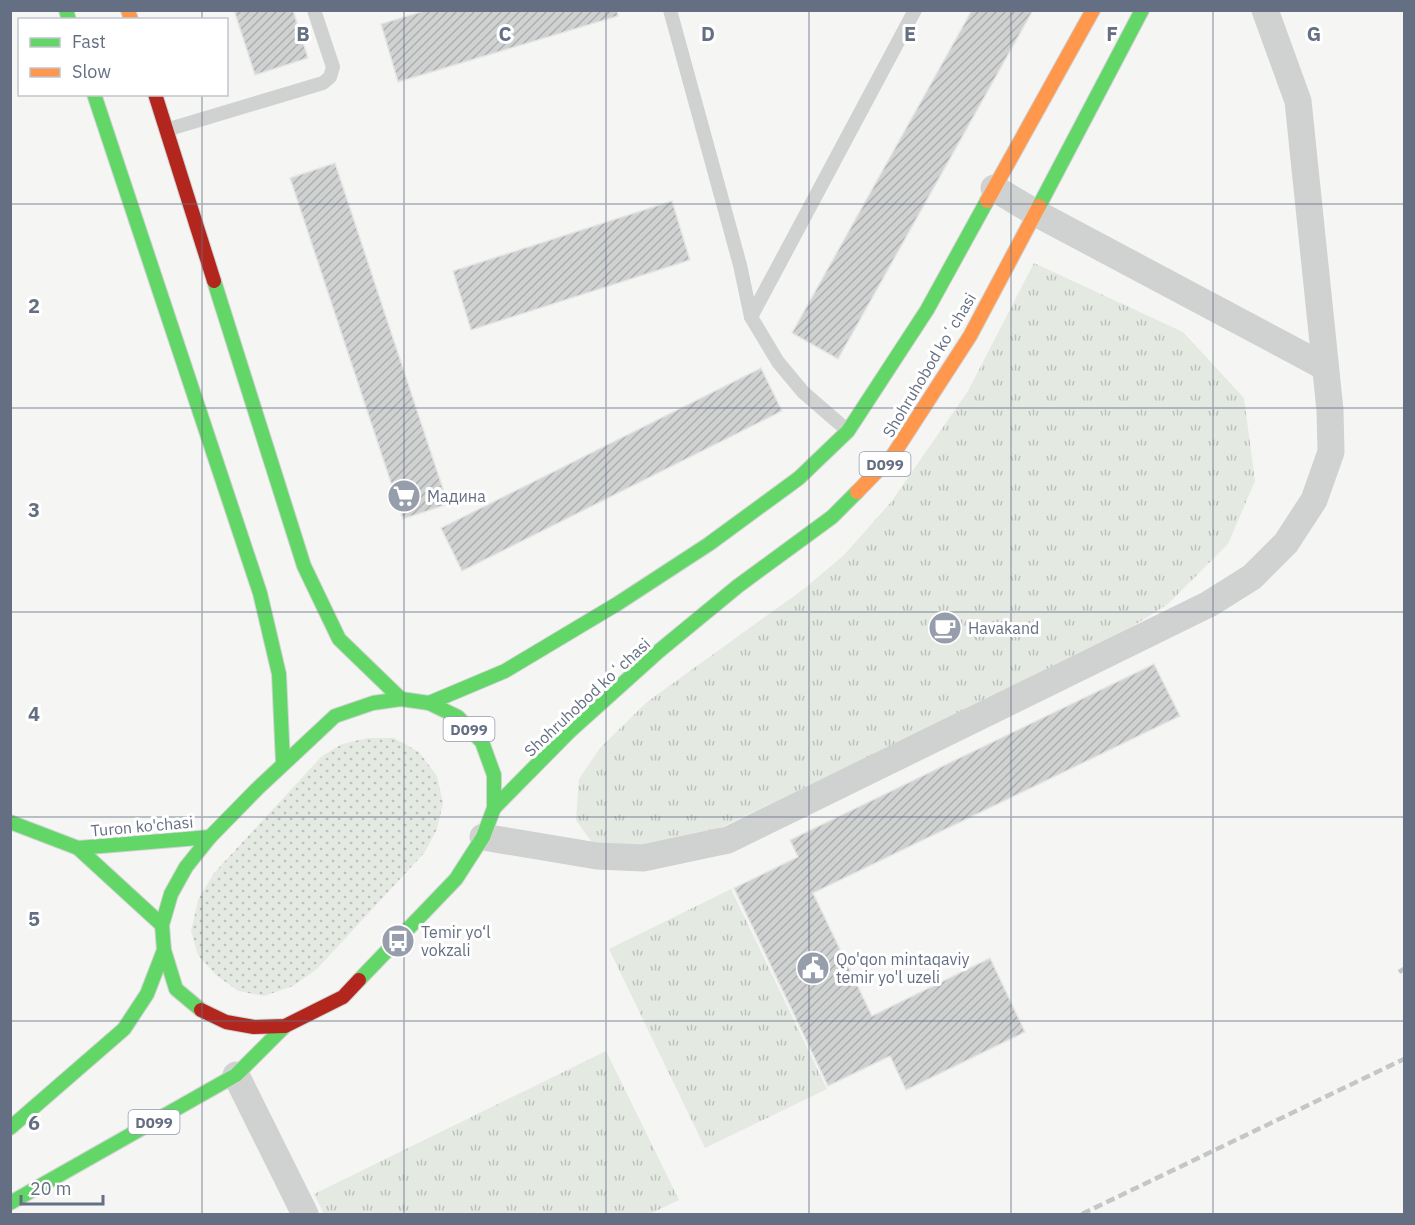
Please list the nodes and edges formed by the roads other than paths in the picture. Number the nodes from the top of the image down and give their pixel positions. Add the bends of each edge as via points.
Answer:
1 (314, 10) edge
2 (670, 10) edge
3 (915, 10) edge
4 (1093, 10) edge
5 (1142, 10) edge
6 (1265, 10) edge
7 (95, 96) edge
8 (156, 96) edge
9 (166, 130) junction
10 (994, 188) junction
11 (1034, 212) junction
12 (751, 317) junction
13 (1325, 367) junction
14 (848, 431) junction
15 (401, 699) junction
16 (429, 703) junction
17 (283, 763) junction
18 (494, 808) junction
19 (10, 822) edge
20 (210, 837) junction
21 (483, 837) junction
22 (78, 848) junction
23 (162, 925) junction
24 (164, 950) junction
25 (285, 1026) junction
26 (236, 1075) junction
27 (10, 1128) edge
28 (10, 1203) edge
29 (305, 1215) edge

1 - 9 lane via 333,67 323,83
2 - 12 lane
3 - 12 lane
4 - 10 main road, Shohruhobod koʻchasi / D099
5 - 11 main road, Shohruhobod koʻchasi / D099
6 - 13 street via 1298,101
7 - 17 main road via 260,593 279,674
8 - 9 main road
9 - 15 main road via 304,566 339,639
10 - 11 street
10 - 14 main road, Shohruhobod koʻchasi / D099 via 927,310
11 - 13 street
11 - 18 main road, Shohruhobod koʻchasi / D099 via 970,336 893,455 832,517 738,586 659,651 570,730
12 - 14 lane via 778,362 803,392
13 - 21 street via 1331,452 1314,500 1286,543 1252,577 1209,604 728,840 643,858 597,856
14 - 16 main road, Shohruhobod koʻchasi / D099 via 799,478 709,544 617,604 505,671
15 - 16 main road, D099
15 - 17 main road, D099 via 372,703 335,716
16 - 18 main road, D099 via 458,717 482,742 494,775
17 - 20 main road, D099
18 - 21 main road, D099
19 - 22 main road, Turon ko'chasi
20 - 22 main road, Turon ko'chasi
20 - 23 main road, D099 via 171,894
21 - 25 main road, D099 via 456,879 343,997
22 - 23 main road, Turon ko'chasi
23 - 24 main road, D099
24 - 25 main road, D099 via 176,989 201,1010 226,1022 254,1027
24 - 27 main road, D099 via 147,994 124,1029
25 - 26 main road, D099
26 - 28 main road, D099
26 - 29 street

